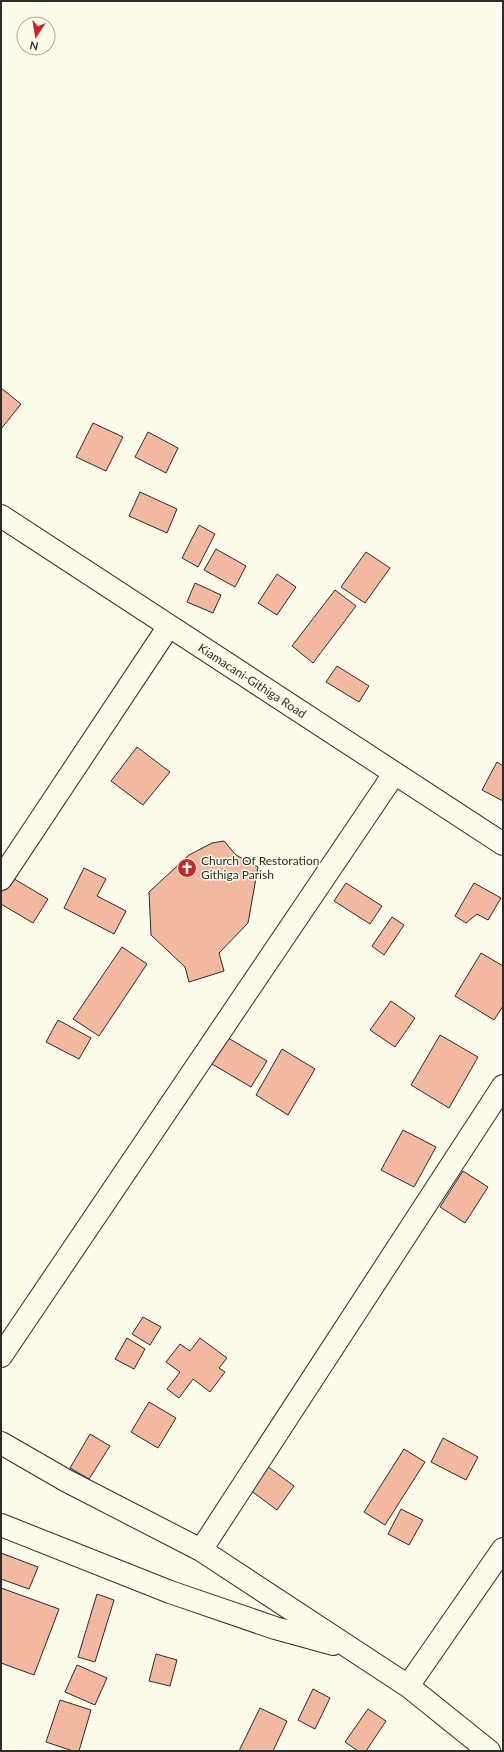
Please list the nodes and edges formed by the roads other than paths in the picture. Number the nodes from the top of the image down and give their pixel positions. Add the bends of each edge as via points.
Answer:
1 (1, 516) edge
2 (169, 626) junction
3 (394, 774) junction
4 (503, 844) edge
5 (1, 879) edge
6 (503, 1086) edge
7 (1, 1356) edge
8 (1, 1443) edge
9 (1, 1525) edge
10 (503, 1549) edge
11 (201, 1550) junction
12 (353, 1650) junction
13 (408, 1686) junction
14 (489, 1751) edge

1 - 2 street, Kiamacani-Githiga Road
2 - 3 street, Kiamacani-Githiga Road
2 - 5 street
3 - 4 street, Kiamacani-Githiga Road
3 - 7 street
6 - 11 street
8 - 11 street via 67,1481
9 - 12 street via 170,1592 276,1628
10 - 13 street
11 - 12 street
12 - 13 street
13 - 14 street

